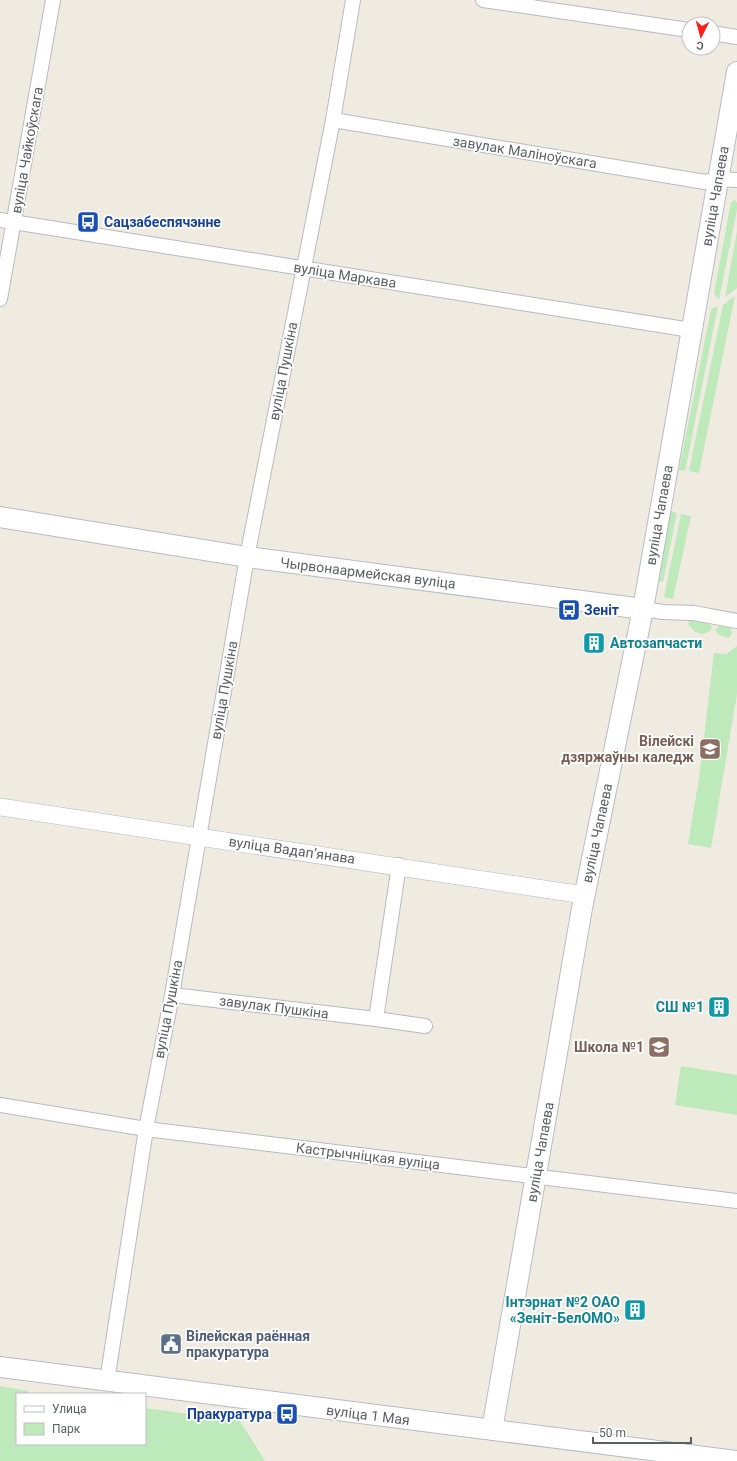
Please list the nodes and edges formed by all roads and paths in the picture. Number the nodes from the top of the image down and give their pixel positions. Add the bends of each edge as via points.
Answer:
1 (53, 0) edge
2 (353, 0) edge
3 (483, 0) edge
4 (681, 29) edge
5 (721, 34) edge
6 (737, 36) edge
7 (737, 72) edge
8 (333, 120) junction
9 (717, 179) junction
10 (737, 180) edge
11 (7, 221) edge
12 (303, 268) junction
13 (0, 299) edge
14 (690, 330) junction
15 (0, 517) edge
16 (247, 557) junction
17 (643, 609) junction
18 (737, 621) edge
19 (0, 807) edge
20 (199, 836) junction
21 (399, 865) junction
22 (584, 895) junction
23 (172, 995) junction
24 (376, 1019) junction
25 (425, 1026) dead end
26 (0, 1105) edge
27 (146, 1129) junction
28 (536, 1176) junction
29 (737, 1201) edge
30 (0, 1367) edge
31 (107, 1381) junction
32 (492, 1430) junction
33 (737, 1461) edge

1 - 11 street, вуліца Чайкоўскага
2 - 8 street, вуліца Пушкіна
3 - 4 street
5 - 6 street
7 - 9 main road, вуліца Чапаева
8 - 9 street, завулак Маліноўскага via 705,182
8 - 12 street, вуліца Пушкіна
9 - 10 street, завулак Маліноўскага
9 - 14 main road, вуліца Чапаева
11 - 12 street, вуліца Маркава
11 - 13 street, вуліца Чайкоўскага
12 - 14 street, вуліца Маркава
12 - 16 street, вуліца Пушкіна
14 - 17 main road, вуліца Чапаева
15 - 16 main road, Чырвонаармейская вуліца
16 - 17 main road, Чырвонаармейская вуліца
16 - 20 street, вуліца Пушкіна
17 - 18 street, Чырвонаармейская вуліца via 694,613
17 - 22 main road, вуліца Чапаева
19 - 20 street, вуліца Вадапʼянава
20 - 21 street, вуліца Вадапʼянава
20 - 23 street, вуліца Пушкіна
21 - 22 street, вуліца Вадапʼянава
21 - 24 street
22 - 28 main road, вуліца Чапаева
23 - 24 street, завулак Пушкіна
23 - 27 street, вуліца Пушкіна
24 - 25 street, завулак Пушкіна
26 - 27 street, Кастрычніцкая вуліца
27 - 28 street, Кастрычніцкая вуліца
27 - 31 street, вуліца Пушкіна
28 - 29 street, Кастрычніцкая вуліца
28 - 32 main road, вуліца Чапаева
30 - 31 main road, вуліца 1 Мая
31 - 32 main road, вуліца 1 Мая
32 - 33 main road, вуліца 1 Мая

